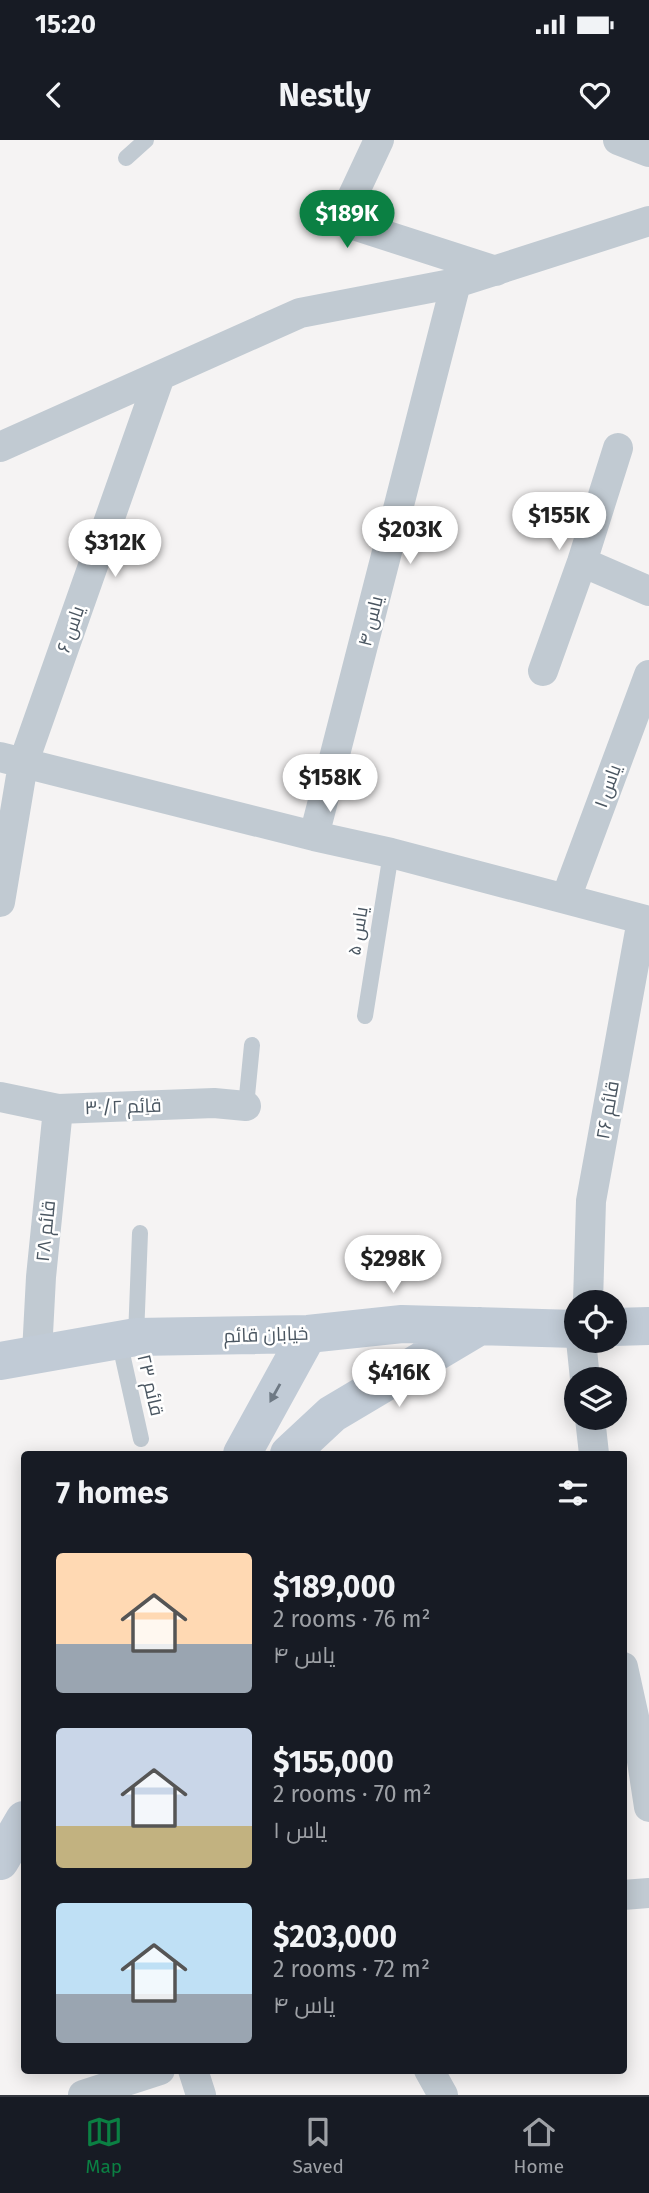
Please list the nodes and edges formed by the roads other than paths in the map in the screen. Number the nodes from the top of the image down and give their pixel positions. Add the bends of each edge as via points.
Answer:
1 (146, 140) edge
2 (379, 140) edge
3 (618, 140) edge
4 (649, 152) edge
5 (125, 158) dead end
6 (649, 221) edge
7 (496, 271) junction
8 (456, 283) junction
9 (160, 376) junction
10 (0, 447) edge
11 (618, 448) dead end
12 (582, 562) junction
13 (649, 591) edge
14 (543, 671) dead end
15 (649, 675) edge
16 (11, 761) edge
17 (314, 836) junction
18 (391, 853) junction
19 (566, 898) junction
20 (0, 902) edge
21 (646, 920) edge
22 (365, 1016) dead end
23 (251, 1045) dead end
24 (0, 1097) edge
25 (246, 1106) joint
26 (58, 1109) junction
27 (140, 1233) dead end
28 (588, 1290) edge
29 (481, 1326) junction
30 (649, 1326) edge
31 (627, 1327) edge
32 (564, 1329) edge
33 (308, 1334) junction
34 (128, 1339) junction
35 (37, 1353) junction
36 (0, 1361) edge
37 (591, 1430) edge
38 (141, 1439) dead end
39 (244, 1451) edge
40 (292, 1451) edge
41 (594, 1451) edge
42 (627, 1685) edge
43 (649, 1807) edge
44 (649, 1893) edge
45 (627, 1895) edge
46 (148, 2074) edge
47 (194, 2074) edge
48 (431, 2074) edge
49 (83, 2095) edge
50 (201, 2095) edge
51 (443, 2095) edge

1 - 5 lane
2 - 7 street via 341,221
3 - 4 street
6 - 7 street
7 - 8 street
8 - 9 street via 300,313
8 - 17 street, یاس ۴
9 - 10 street
9 - 16 street, یاس ۶
11 - 12 street
12 - 13 street
12 - 14 street
15 - 19 street, یاس ۱
16 - 17 street
16 - 20 street, یاس ۶
17 - 18 street
18 - 19 street
18 - 22 lane, یاس ۵
19 - 21 street
21 - 28 street, قائم ۲۶ via 591,1201
23 - 25 lane
24 - 26 street, قاِئم ۳۰/۲
25 - 26 street, قاِئم ۳۰/۲ via 214,1103
26 - 35 street, قائم ۲۸
27 - 34 lane, قائم ۲۳
29 - 32 street, خیابان قائم
29 - 33 street, خیابان قائم via 402,1324
29 - 40 street via 332,1414
30 - 31 street
33 - 34 street, خیابان قائم
33 -> 39 street
34 - 35 street, خیابان قائم
34 - 38 lane, قائم ۲۳
35 - 36 street, خیابان قائم
37 - 41 street
42 - 43 street
44 - 45 street
46 - 49 street
47 - 50 street
48 - 51 street

